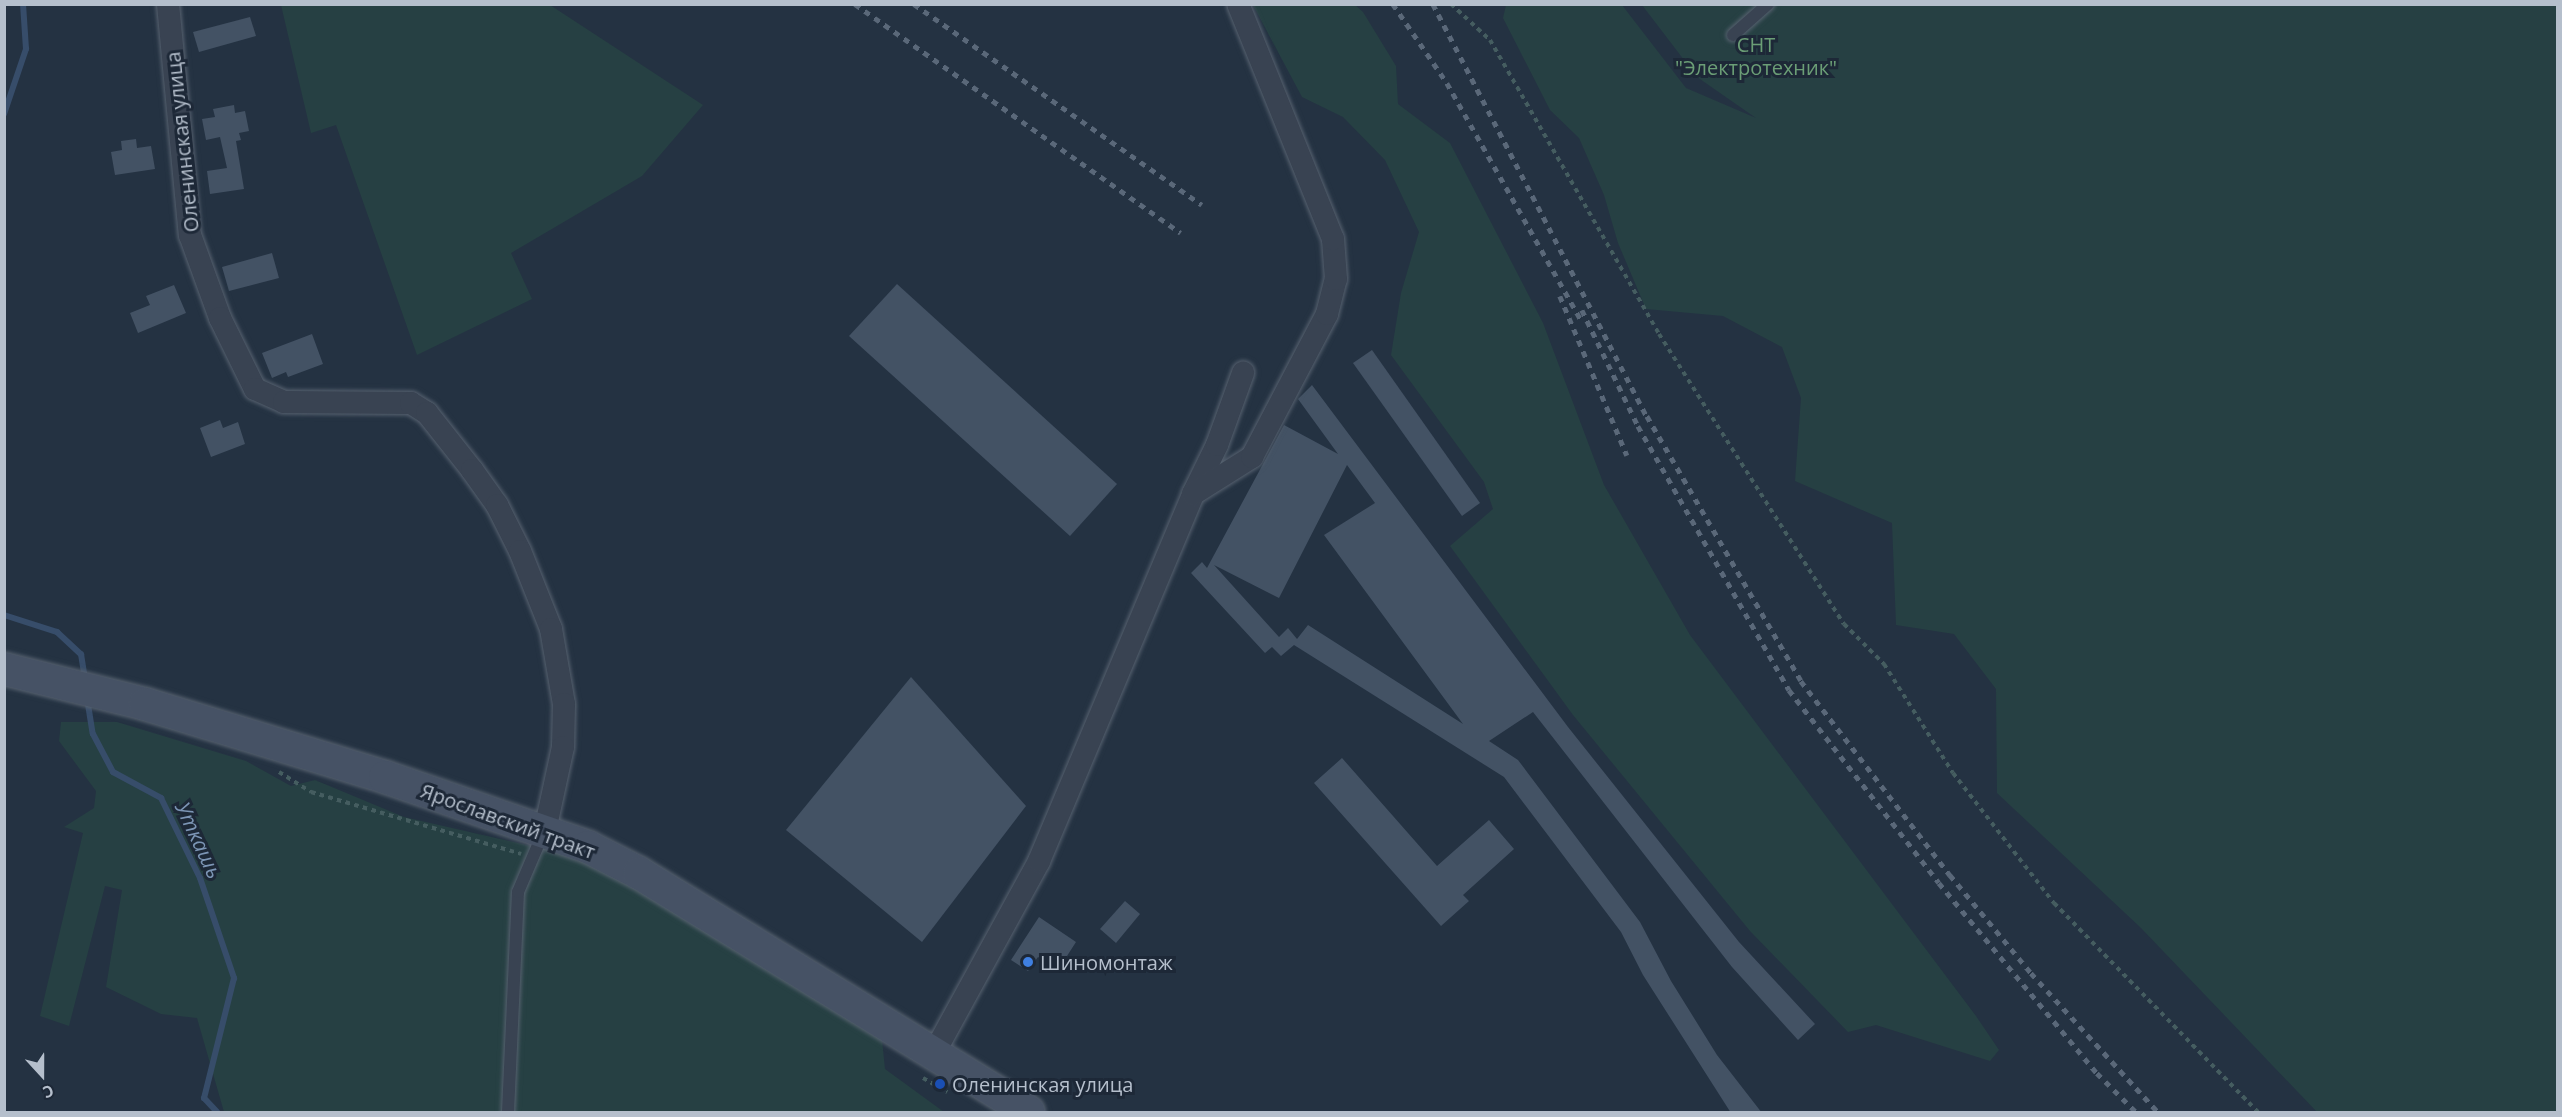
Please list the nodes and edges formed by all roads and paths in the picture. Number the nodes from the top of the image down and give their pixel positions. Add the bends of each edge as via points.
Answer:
1 (168, 4) edge
2 (1238, 4) edge
3 (1451, 4) edge
4 (1768, 4) edge
5 (1732, 35) dead end
6 (1242, 373) dead end
7 (1192, 494) junction
8 (4, 669) edge
9 (273, 769) dead end
10 (539, 844) junction
11 (927, 1065) junction
12 (957, 1093) dead end
13 (508, 1113) edge
14 (1029, 1113) edge
15 (2258, 1113) edge

1 - 10 street, Оленинская улица via 190,235 220,318 255,389 284,402 411,403 427,413 472,470 520,550 551,630 564,704 564,747
2 - 7 street via 1322,207 1333,239 1336,279 1327,314 1252,457
3 - 15 path via 1490,40 1659,334 1844,624 1884,664 1953,773 2054,903
4 - 5 lane
6 - 7 street via 1216,445
7 - 11 street via 1038,861
8 - 10 street, Ярославский тракт via 145,704
9 - 10 path via 311,792
10 - 11 street, Ярославский тракт via 639,873
10 - 13 lane via 518,892
11 - 12 path via 941,1091
11 - 14 street, Ярославский тракт

